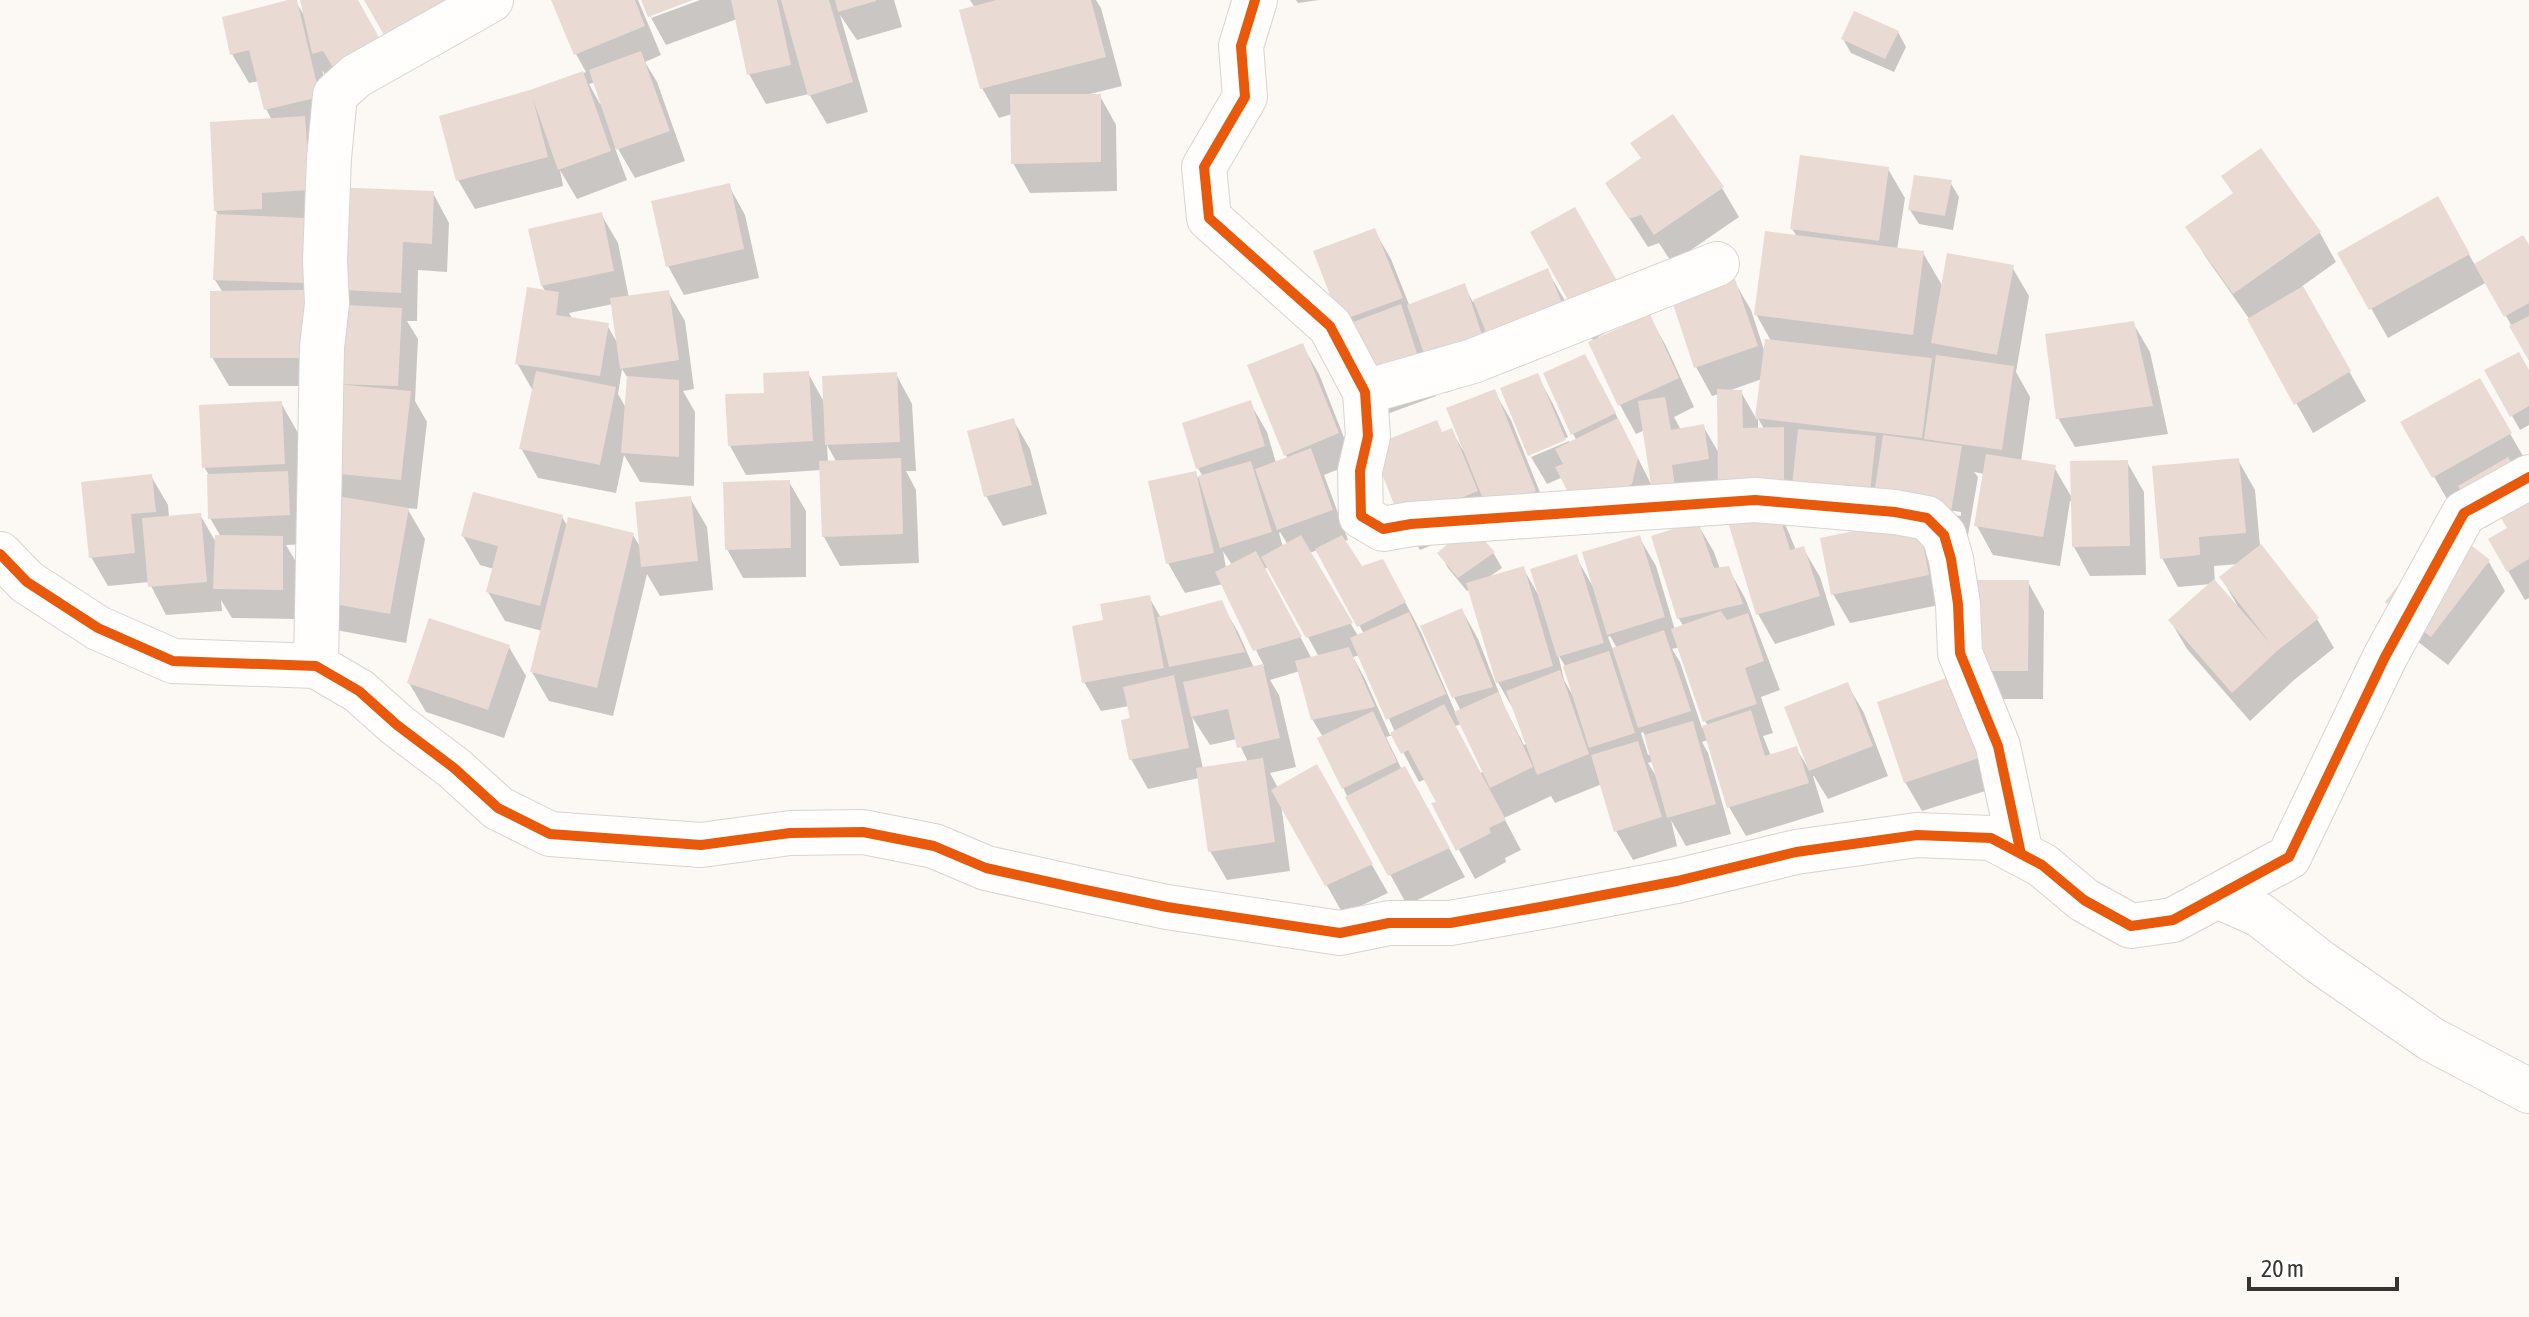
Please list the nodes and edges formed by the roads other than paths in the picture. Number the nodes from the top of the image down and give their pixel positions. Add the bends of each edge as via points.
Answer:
1 (491, 0) edge
2 (1255, 0) edge
3 (1717, 264) dead end
4 (1365, 392) junction
5 (2529, 477) edge
6 (0, 554) edge
7 (316, 666) junction
8 (2021, 854) junction
9 (2217, 896) junction
10 (2529, 1091) edge

1 - 7 street via 356,76 335,95 322,347
2 - 4 street via 1241,46 1245,97 1204,167 1209,218 1330,326
3 - 4 street via 1473,361
4 - 8 street via 1368,436 1360,471 1361,516 1383,529 1755,500 1927,518 1944,535 1951,559 1960,653 1998,746
5 - 9 street via 2464,513 2385,657 2289,857
6 - 7 street via 27,582 98,628 173,661
7 - 8 street via 359,691 498,808 550,834 701,845 790,833 863,832 934,846 986,868 1081,889 1340,933 1389,923 1450,923 1677,881 1796,852 1917,835 1991,838
8 - 9 street via 2131,926 2173,920
9 - 10 street via 2260,915 2431,1039

